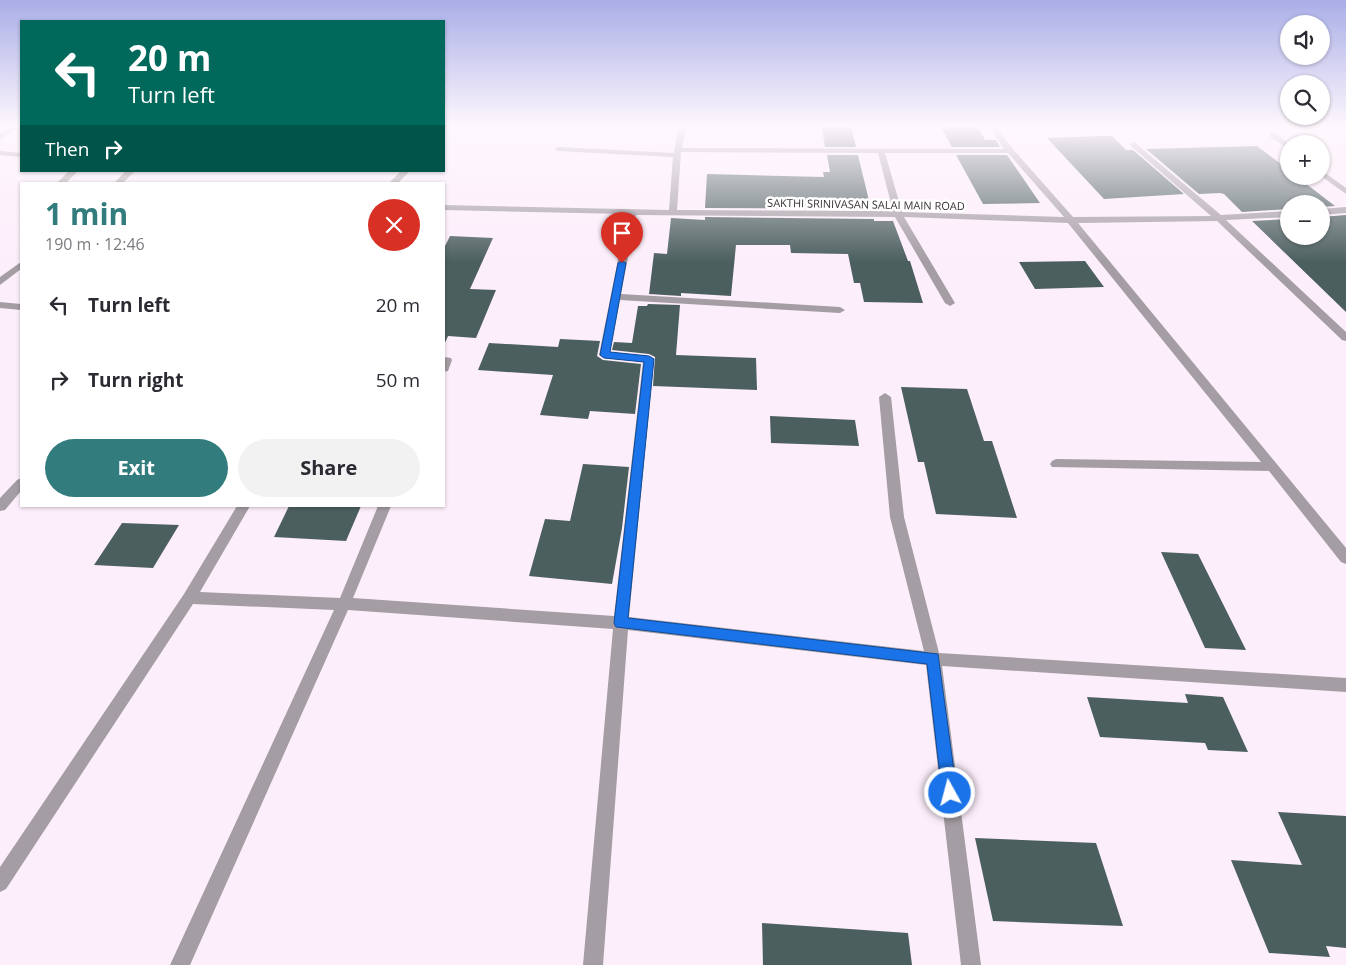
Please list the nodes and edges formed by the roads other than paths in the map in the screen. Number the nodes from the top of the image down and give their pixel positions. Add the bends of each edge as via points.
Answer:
1 (73, 172) edge
2 (130, 172) edge
3 (405, 172) edge
4 (676, 172) edge
5 (887, 172) edge
6 (1029, 172) edge
7 (1166, 172) edge
8 (1330, 179) edge
9 (62, 182) edge
10 (119, 182) edge
11 (394, 182) edge
12 (1346, 192) edge
13 (445, 207) edge
14 (1346, 210) edge
15 (1330, 211) edge
16 (632, 212) junction
17 (673, 213) junction
18 (898, 214) junction
19 (1280, 215) edge
20 (1219, 218) junction
21 (1071, 220) junction
22 (20, 266) edge
23 (0, 282) edge
24 (616, 298) junction
25 (950, 303) dead end
26 (0, 305) edge
27 (20, 307) edge
28 (840, 310) dead end
29 (1346, 338) edge
30 (885, 397) dead end
31 (1056, 464) dead end
32 (1272, 467) junction
33 (20, 483) edge
34 (0, 506) edge
35 (243, 507) edge
36 (385, 507) edge
37 (1346, 558) edge
38 (189, 598) junction
39 (344, 604) junction
40 (621, 623) junction
41 (933, 659) junction
42 (1346, 685) edge
43 (0, 883) edge
44 (180, 965) edge
45 (593, 965) edge
46 (971, 965) edge

1 - 9 street
2 - 10 street
3 - 11 street
4 - 17 street
5 - 18 street
6 - 21 street
7 - 20 street
8 - 12 street
13 - 16 street, SAKTHI SRINIVASAN SALAI MAIN ROAD
14 - 15 street
16 - 17 street, SAKTHI SRINIVASAN SALAI MAIN ROAD
16 - 24 street
17 - 18 street, SAKTHI SRINIVASAN SALAI MAIN ROAD
18 - 21 street, SAKTHI SRINIVASAN SALAI MAIN ROAD
18 - 25 street
19 - 20 street, SAKTHI SRINIVASAN SALAI MAIN ROAD
20 - 21 street, SAKTHI SRINIVASAN SALAI MAIN ROAD
20 - 29 street
21 - 32 street
22 - 23 street
24 - 28 street
24 - 40 street via 604,355 649,359
26 - 27 street
30 - 41 street via 898,517
31 - 32 street
32 - 37 street
33 - 34 street
35 - 38 street
36 - 39 street
38 - 39 street
38 - 43 street
39 - 40 street
39 - 44 street
40 - 41 street
40 - 45 street
41 - 42 street
41 - 46 street

